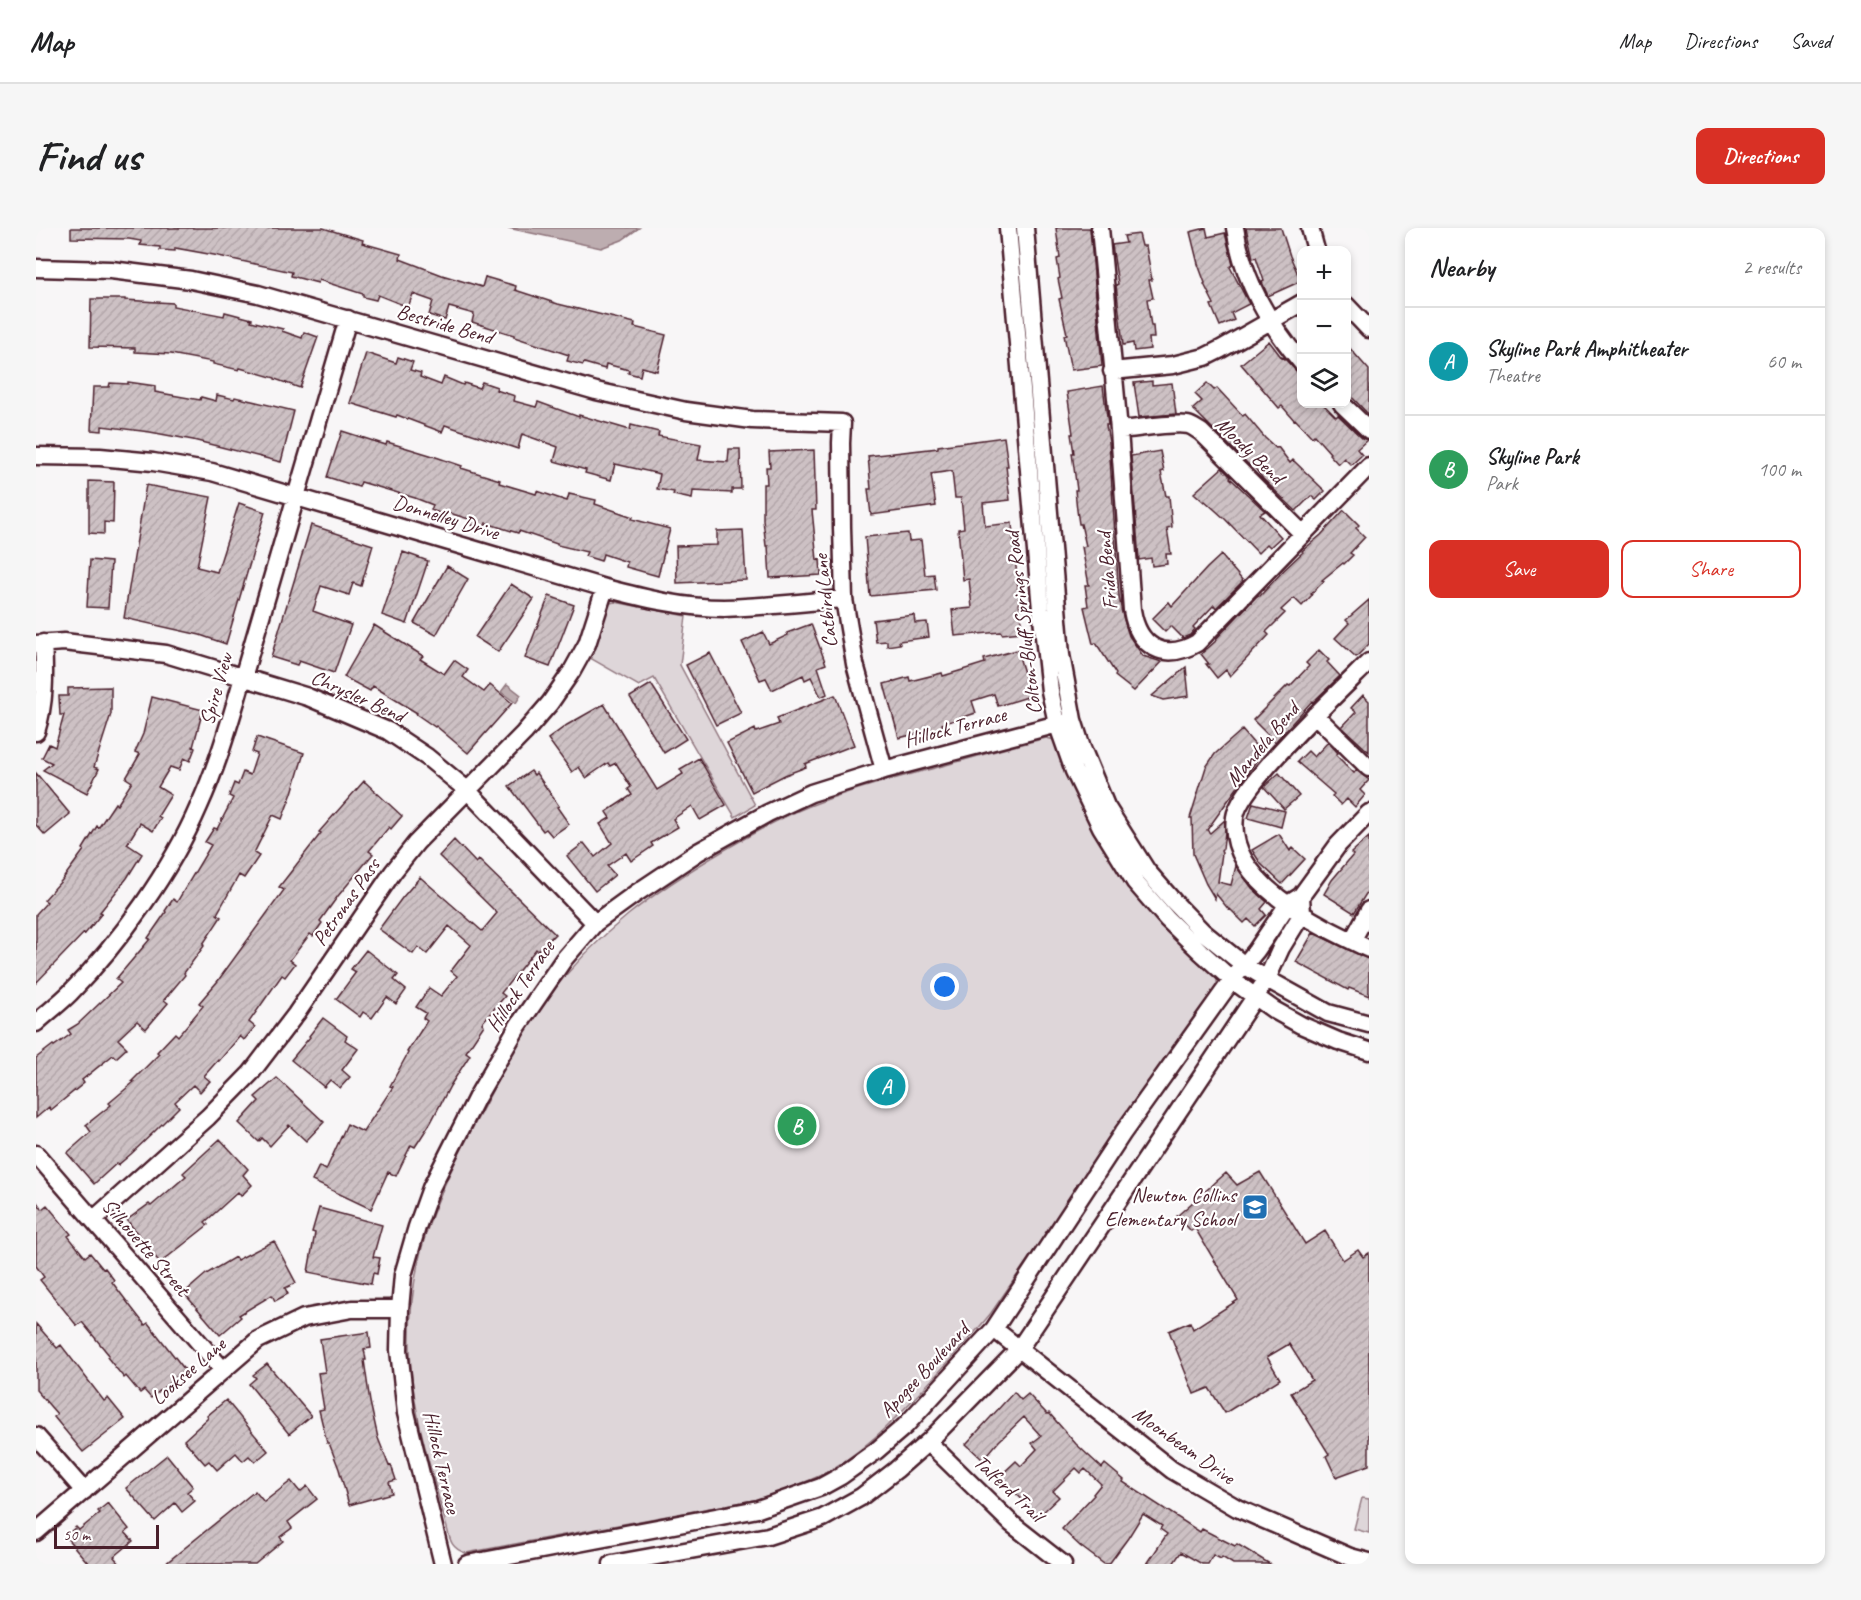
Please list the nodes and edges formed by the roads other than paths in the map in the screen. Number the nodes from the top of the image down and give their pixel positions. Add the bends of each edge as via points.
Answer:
1 (1008, 228) edge
2 (1025, 228) edge
3 (1100, 228) edge
4 (1235, 228) edge
5 (1310, 228) edge
6 (1315, 246) edge
7 (36, 268) edge
8 (1297, 306) edge
9 (1351, 309) edge
10 (348, 320) junction
11 (1270, 321) junction
12 (1369, 329) edge
13 (1297, 357) edge
14 (1112, 371) junction
15 (1346, 408) edge
16 (842, 423) joint
17 (1119, 430) junction
18 (1369, 430) edge
19 (36, 456) edge
20 (1369, 466) edge
21 (295, 496) junction
22 (1304, 534) junction
23 (605, 588) junction
24 (844, 599) junction
25 (40, 644) edge
26 (1369, 662) edge
27 (243, 676) junction
28 (1315, 716) junction
29 (1065, 722) junction
30 (36, 732) edge
31 (1369, 768) edge
32 (884, 770) junction
33 (467, 790) junction
34 (1369, 813) edge
35 (1294, 900) junction
36 (1369, 910) edge
37 (1302, 914) junction
38 (595, 923) junction
39 (1352, 941) junction
40 (1369, 949) edge
41 (1244, 964) junction
42 (1267, 979) junction
43 (1232, 980) junction
44 (1256, 996) junction
45 (36, 1023) edge
46 (1369, 1024) edge
47 (1369, 1051) edge
48 (36, 1154) edge
49 (93, 1220) junction
50 (400, 1309) junction
51 (993, 1329) junction
52 (1019, 1349) junction
53 (223, 1370) junction
54 (36, 1437) edge
55 (928, 1442) junction
56 (84, 1491) junction
57 (36, 1532) edge
58 (1369, 1562) edge
59 (443, 1564) edge
60 (467, 1564) edge
61 (612, 1564) edge
62 (1062, 1564) edge

1 - 29 street, Colton-Bluff Springs Road via 1050,691
2 - 29 street, Colton-Bluff Springs Road
3 - 14 street, Frida Bend
4 - 11 street via 1250,282
5 - 6 street
7 - 10 street, Bestride Bend via 111,270 191,280
8 - 11 street
9 - 12 street
10 - 16 street, Bestride Bend via 596,391 668,407 752,420
10 - 21 street, Spire View
11 - 13 street
11 - 14 street via 1205,357 1173,365
14 - 17 street, Frida Bend
15 - 18 street
16 - 24 street, Catbird Lane
17 - 22 street, Moody Bend via 1177,425 1195,428
17 - 22 street, Frida Bend via 1134,623 1139,634 1157,649 1180,652 1197,644
19 - 21 street, Donnelley Drive via 153,462 212,472
20 - 22 street, Frida Bend
21 - 23 street, Donnelley Drive
21 - 27 street, Spire View
23 - 24 street, Donnelley Drive via 674,604 722,608
23 - 33 street, Petronas Pass via 587,644 572,671 524,733
24 - 32 street, Catbird Lane via 855,664
25 - 27 street, Chrysler Bend via 64,642 166,654
25 - 30 street via 44,700
26 - 28 street, Mandela Bend
27 - 33 street, Chrysler Bend via 308,697 388,731
27 - 45 street, Spire View via 222,748 199,807 157,883 107,952
28 - 31 street
28 - 35 street, Mandela Bend via 1245,793 1235,815 1235,838 1241,858 1254,876
29 - 32 street, Hillock Terrace
29 - 41 street, Colton-Bluff Springs Road via 1106,806 1147,871 1203,932
29 - 43 street, Colton-Bluff Springs Road via 1074,771 1101,827 1136,882 1167,919
32 - 38 street, Hillock Terrace via 811,793 768,813 698,852
33 - 38 street, Chrysler Bend
33 - 49 street, Petronas Pass via 393,872 251,1073
34 - 35 street, Apogee Boulevard
35 - 37 street, Mandela Bend
35 - 41 street, Apogee Boulevard
36 - 39 street
37 - 39 street, Mandela Bend
37 - 42 street
38 - 50 street, Hillock Terrace via 564,959 518,1026 431,1188 403,1275
39 - 40 street, Mandela Bend
41 - 42 street, Colton-Bluff Springs Road
41 - 43 street, Apogee Boulevard
42 - 44 street
42 - 46 street, Colton-Bluff Springs Road via 1328,1013
43 - 44 street, Colton-Bluff Springs Road
43 - 51 street, Apogee Boulevard via 1122,1134
44 - 47 street, Colton-Bluff Springs Road via 1301,1025
44 - 52 street
48 - 49 street, Silhouette Street
49 - 53 street, Silhouette Street
50 - 53 street, Looksee Lane via 352,1309 304,1318 258,1340
50 - 59 street, Hillock Terrace via 399,1350 406,1413
51 - 52 street, Moonbeam Drive
51 - 60 street, Apogee Boulevard via 905,1426 876,1451 821,1487 758,1509
52 - 55 street
52 - 58 street, Moonbeam Drive via 1172,1470 1237,1508
53 - 56 street, Looksee Lane
54 - 56 street
55 - 61 street via 861,1497 823,1518 768,1536
55 - 62 street, Talferd Trail via 1012,1524
56 - 57 street, Looksee Lane

